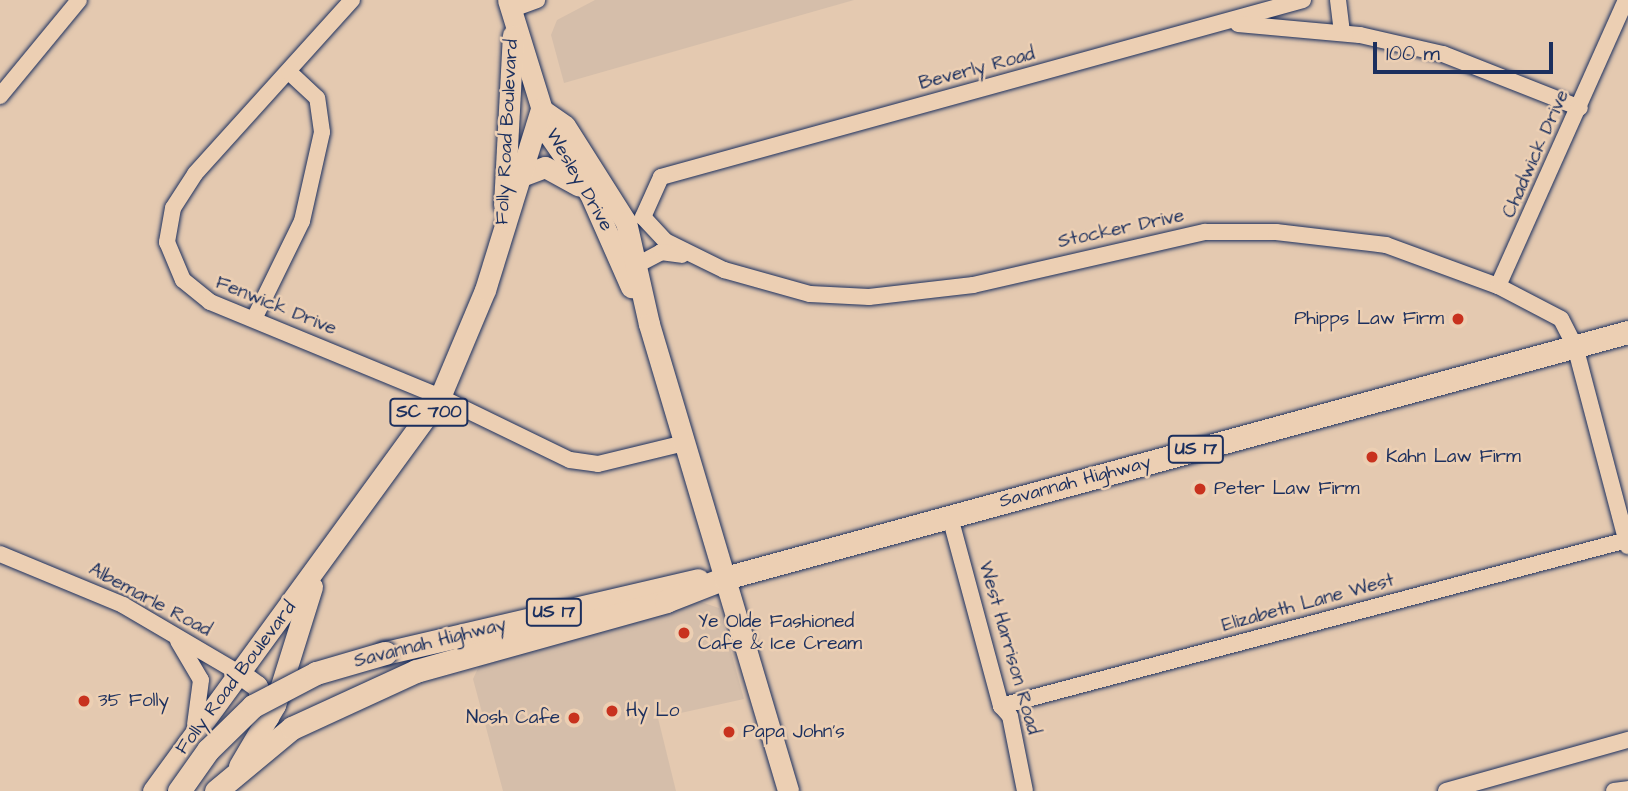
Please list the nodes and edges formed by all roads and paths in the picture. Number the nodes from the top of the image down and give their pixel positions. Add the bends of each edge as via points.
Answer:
1 (79, 0) edge
2 (352, 0) edge
3 (537, 0) edge
4 (1303, 0) edge
5 (1338, 0) edge
6 (1626, 0) edge
7 (511, 12) edge
8 (1225, 24) junction
9 (1342, 33) junction
10 (289, 72) junction
11 (0, 96) edge
12 (1580, 108) junction
13 (541, 109) junction
14 (524, 175) junction
15 (662, 177) joint
16 (590, 194) junction
17 (501, 239) junction
18 (694, 257) junction
19 (637, 265) junction
20 (1498, 286) junction
21 (254, 319) junction
22 (649, 324) junction
23 (1628, 331) edge
24 (1575, 346) junction
25 (439, 397) junction
26 (685, 443) junction
27 (950, 517) junction
28 (1627, 543) edge
29 (0, 554) edge
30 (320, 566) junction
31 (725, 578) junction
32 (172, 633) junction
33 (239, 673) junction
34 (1001, 706) junction
35 (268, 719) junction
36 (1628, 740) edge
37 (189, 742) junction
38 (239, 766) junction
39 (1628, 789) edge
40 (153, 791) edge
41 (179, 791) edge
42 (216, 791) edge
43 (788, 791) edge
44 (1026, 791) edge
45 (1446, 791) edge
46 (1614, 791) edge

1 - 11 street
2 - 10 street, Fenwick Drive
3 - 7 street
4 - 8 street, Beverly Road
5 - 9 street
6 - 12 street, Chadwick Drive
7 - 13 main road, Folly Road Boulevard
7 - 17 main road, Folly Road Boulevard / SC 700
8 - 9 street
8 - 15 street, Beverly Road
9 - 12 street via 1493,70
10 - 21 street via 317,98 322,132 302,222
10 - 21 street, Fenwick Drive via 195,174 173,208 167,242 197,296
12 - 20 street, Chadwick Drive
13 - 14 main road, Folly Road Boulevard / SC 700
13 - 16 main road, Wesley Drive via 550,136
13 - 19 main road, Wesley Drive via 565,126 606,185
14 - 16 main road, Folly Road Boulevard via 545,167
14 - 17 main road, Folly Road Boulevard / SC 700
15 - 18 street, Stocker Drive via 643,217 665,242
16 - 22 main road, Wesley Drive
17 - 25 main road, Folly Road Boulevard / SC 700
18 - 19 street, Stocker Drive via 661,252
18 - 20 street, Stocker Drive via 800,292 869,297 973,285 1145,241 1276,232 1386,245
19 - 22 main road, Wesley Drive
20 - 24 street, Stocker Drive via 1561,319
21 - 25 street, Fenwick Drive
22 - 26 main road, Wesley Drive
23 - 24 highway, Savannah Highway / US 17
24 - 27 highway, Savannah Highway / US 17
24 - 28 street, Stocker Drive
25 - 26 street, Fenwick Drive via 570,460 598,464
25 - 30 main road, Folly Road Boulevard / SC 700
26 - 31 main road, Wesley Drive
27 - 31 highway, Savannah Highway / US 17
27 - 34 street, West Harrison Road
28 - 34 street, Elizabeth Lane West
29 - 32 street, Albemarle Road via 91,590
30 - 33 main road, Folly Road Boulevard / SC 700
30 - 35 main road, Folly Road Boulevard / SC 700
31 - 38 highway, Savannah Highway / US 17 via 666,601 365,690 292,728
31 - 41 highway, Savannah Highway / US 17, bridge via 667,584 316,673 253,706 208,750
31 - 43 main road, Wesley Drive
32 - 33 street, Albemarle Road
32 - 37 street via 201,680 203,699
33 - 35 main road via 257,687
33 - 37 main road, Folly Road Boulevard / SC 700
34 - 44 street, West Harrison Road via 1010,716
35 - 38 main road, Folly Road Boulevard
36 - 45 street
37 - 40 main road, Folly Road Boulevard / SC 700
38 - 42 highway, Savannah Highway / US 17
39 - 46 street

